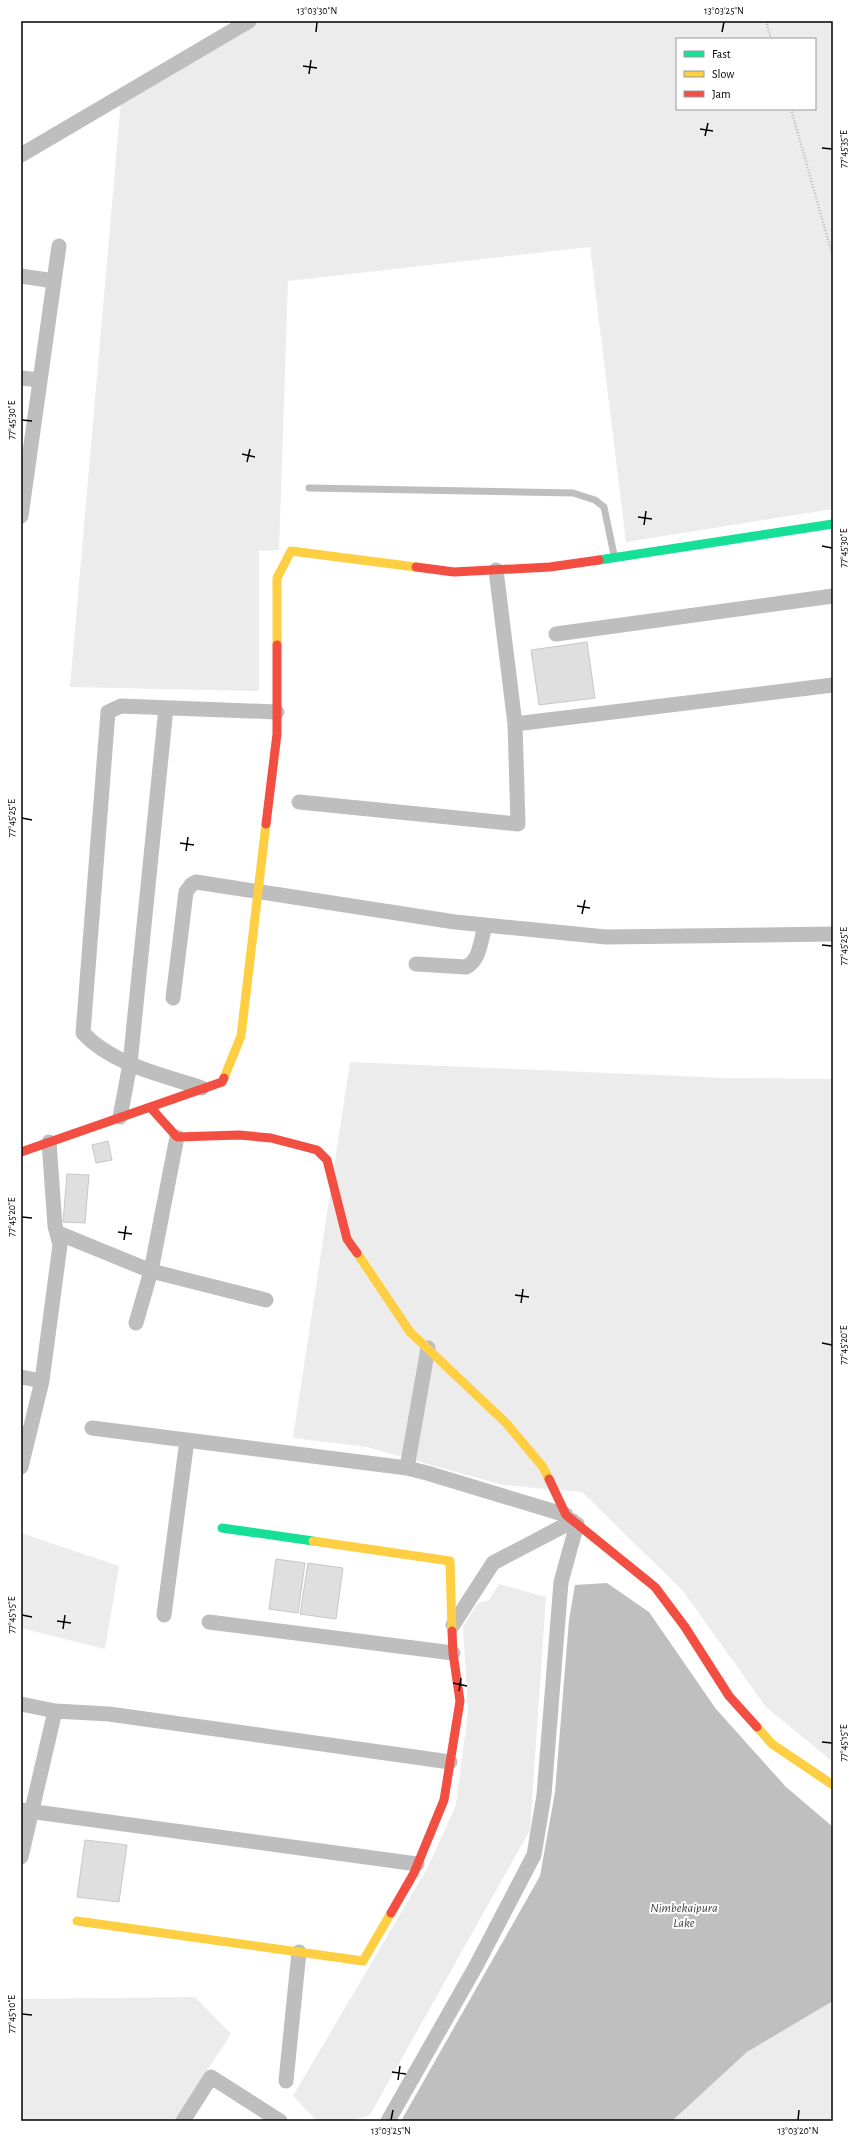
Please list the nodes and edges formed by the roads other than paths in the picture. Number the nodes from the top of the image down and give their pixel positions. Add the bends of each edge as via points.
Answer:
1 (249, 21) edge
2 (21, 155) edge
3 (59, 246) dead end
4 (21, 276) edge
5 (54, 281) junction
6 (21, 378) edge
7 (40, 380) junction
8 (23, 483) edge
9 (308, 488) dead end
10 (21, 516) edge
11 (833, 524) edge
12 (614, 559) junction
13 (496, 570) junction
14 (833, 596) edge
15 (556, 634) dead end
16 (833, 685) edge
17 (166, 708) junction
18 (277, 712) junction
19 (515, 724) junction
20 (299, 802) dead end
21 (258, 891) junction
22 (485, 925) junction
23 (833, 934) edge
24 (416, 964) dead end
25 (173, 998) dead end
26 (130, 1064) junction
27 (202, 1088) junction
28 (150, 1107) junction
29 (120, 1117) junction
30 (177, 1137) junction
31 (49, 1142) junction
32 (21, 1152) edge
33 (58, 1233) junction
34 (151, 1271) junction
35 (266, 1300) dead end
36 (136, 1324) dead end
37 (428, 1348) junction
38 (21, 1377) edge
39 (42, 1381) junction
40 (92, 1428) dead end
41 (187, 1440) junction
42 (21, 1467) edge
43 (407, 1468) junction
44 (572, 1520) junction
45 (222, 1528) dead end
46 (164, 1615) dead end
47 (209, 1622) dead end
48 (453, 1625) junction
49 (453, 1653) junction
50 (21, 1704) edge
51 (54, 1711) junction
52 (450, 1762) junction
53 (833, 1785) edge
54 (26, 1811) edge
55 (21, 1857) edge
56 (417, 1864) junction
57 (77, 1921) dead end
58 (299, 1952) junction
59 (286, 2081) dead end
60 (183, 2121) edge
61 (280, 2121) edge
62 (388, 2121) edge

1 - 2 street
3 - 5 street
4 - 5 street
5 - 7 street
6 - 7 street
7 - 8 street
8 - 10 street
9 - 12 lane via 573,493 595,500 604,507
11 - 12 street
12 - 13 street via 550,567
13 - 18 street via 454,572 291,551 277,578
13 - 19 street
14 - 15 street
16 - 19 street
17 - 18 street
17 - 26 street
17 - 26 street via 121,706 108,712 83,1033 91,1042
18 - 21 street via 277,734
19 - 20 street via 518,824
21 - 22 street
21 - 25 street via 196,882 190,885 186,892
21 - 27 street via 241,1036 222,1082
22 - 23 street via 606,937
22 - 24 street via 476,959 466,968
26 - 27 street
26 - 29 street
27 - 28 street
28 - 29 street
28 - 30 street
29 - 31 street
30 - 34 street
30 - 37 street via 239,1135 271,1138 317,1150 327,1160 347,1239 410,1332
31 - 32 street
31 - 33 street
33 - 34 street
33 - 39 street via 60,1245
34 - 35 street
34 - 36 street
37 - 43 street
37 - 44 street via 506,1423 543,1467
38 - 39 street
39 - 42 street
40 - 41 street
41 - 43 street
41 - 46 street
43 - 44 street
44 - 48 street via 493,1563
44 - 53 street via 655,1587 685,1627 729,1696 772,1744
44 - 62 street via 561,1582 544,1796 534,1855 476,1966
45 - 48 street via 450,1561
47 - 49 street
48 - 49 street
49 - 52 street via 460,1701
50 - 51 street
51 - 52 street via 109,1714
51 - 54 street
52 - 56 street via 444,1800
54 - 55 street
54 - 56 street
56 - 58 street via 363,1961
57 - 58 street
58 - 59 street
60 - 61 street via 211,2077

